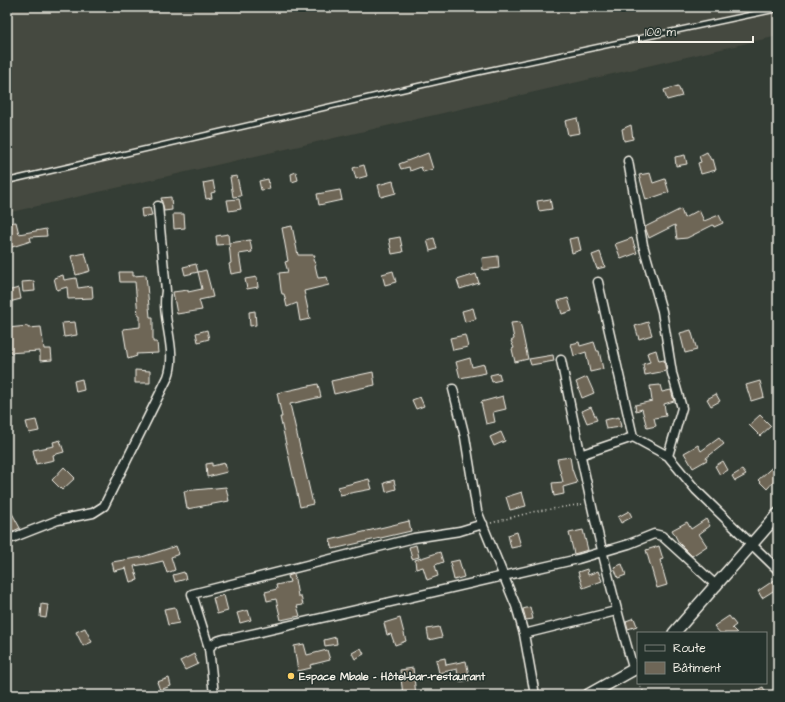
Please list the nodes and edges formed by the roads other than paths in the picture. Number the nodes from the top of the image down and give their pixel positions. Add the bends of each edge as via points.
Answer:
1 (778, 9) edge
2 (628, 162) dead end
3 (7, 181) edge
4 (158, 206) dead end
5 (598, 282) dead end
6 (561, 360) dead end
7 (453, 389) dead end
8 (634, 438) junction
9 (580, 455) junction
10 (668, 456) junction
11 (778, 514) edge
12 (483, 524) junction
13 (7, 540) edge
14 (751, 546) junction
15 (603, 552) junction
16 (778, 570) edge
17 (504, 576) junction
18 (717, 586) junction
19 (616, 611) junction
20 (675, 632) edge
21 (524, 634) junction
22 (209, 648) junction
23 (636, 669) edge
24 (214, 695) edge
25 (535, 695) edge
26 (588, 695) edge

1 - 3 lane via 468,75
2 - 10 street via 643,245 662,312 672,373 682,408
4 - 13 street via 172,360 168,376 104,506 93,514 58,520
5 - 8 street
6 - 9 street
7 - 12 street via 465,437 477,511
8 - 9 street
8 - 10 street
9 - 15 street
10 - 14 street via 696,490
11 - 14 street
12 - 17 street
12 - 22 street via 460,531 414,538 192,594
14 - 16 street
14 - 18 street
15 - 17 street
15 - 18 street via 658,534
15 - 19 street
17 - 21 street
17 - 22 street via 220,640 212,643
18 - 20 street
19 - 21 street
19 - 23 street
21 - 25 street
22 - 24 street
23 - 26 street

